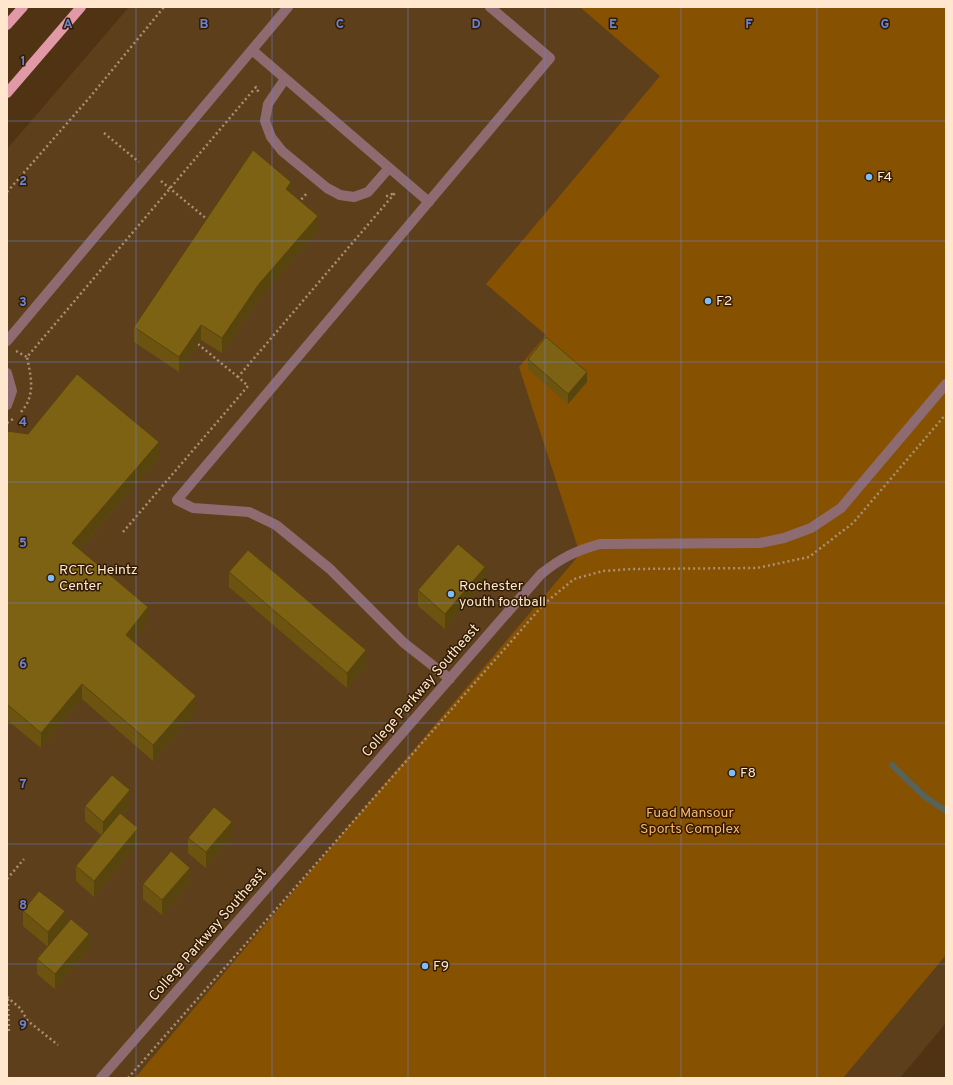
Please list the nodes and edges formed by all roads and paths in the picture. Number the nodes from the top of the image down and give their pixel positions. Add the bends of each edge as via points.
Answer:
1 (23, 7) edge
2 (81, 7) edge
3 (164, 7) edge
4 (288, 7) edge
5 (490, 7) edge
6 (7, 25) edge
7 (252, 50) junction
8 (285, 79) junction
9 (7, 93) edge
10 (260, 95) dead end
11 (389, 168) junction
12 (7, 192) edge
13 (312, 194) dead end
14 (382, 198) dead end
15 (429, 202) junction
16 (296, 205) edge
17 (7, 341) edge
18 (198, 344) edge
19 (7, 373) edge
20 (238, 377) junction
21 (946, 384) edge
22 (7, 405) edge
23 (946, 414) edge
24 (7, 423) edge
25 (123, 532) dead end
26 (450, 679) junction
27 (24, 859) dead end
28 (7, 879) edge
29 (8, 998) edge
30 (10, 1032) dead end
31 (58, 1045) dead end
32 (101, 1078) edge
33 (128, 1078) edge

1 - 6 main road
2 - 9 main road
3 - 12 path
4 - 7 street
5 - 15 street via 550,58
7 - 8 street
7 - 17 street
8 - 11 street
8 - 11 street via 268,104 265,121 271,138 282,151 326,188 340,195 354,197 368,192
10 - 24 path via 256,87 27,356 31,375 28,405
11 - 15 street
13 - 16 path via 308,191
14 - 20 path via 395,193
15 - 26 street via 177,500 193,508 249,512 276,525 330,569 404,643
18 - 20 path
19 - 22 street via 12,391
20 - 25 path via 248,386
21 - 26 street, College Parkway Southeast via 841,508 811,528 760,543 600,544 580,549 557,561 541,574
23 - 33 path via 853,523 809,557 757,568 603,571 574,580 544,604
26 - 32 street, College Parkway Southeast
27 - 28 path
29 - 30 path
29 - 31 path via 20,1008 28,1021

